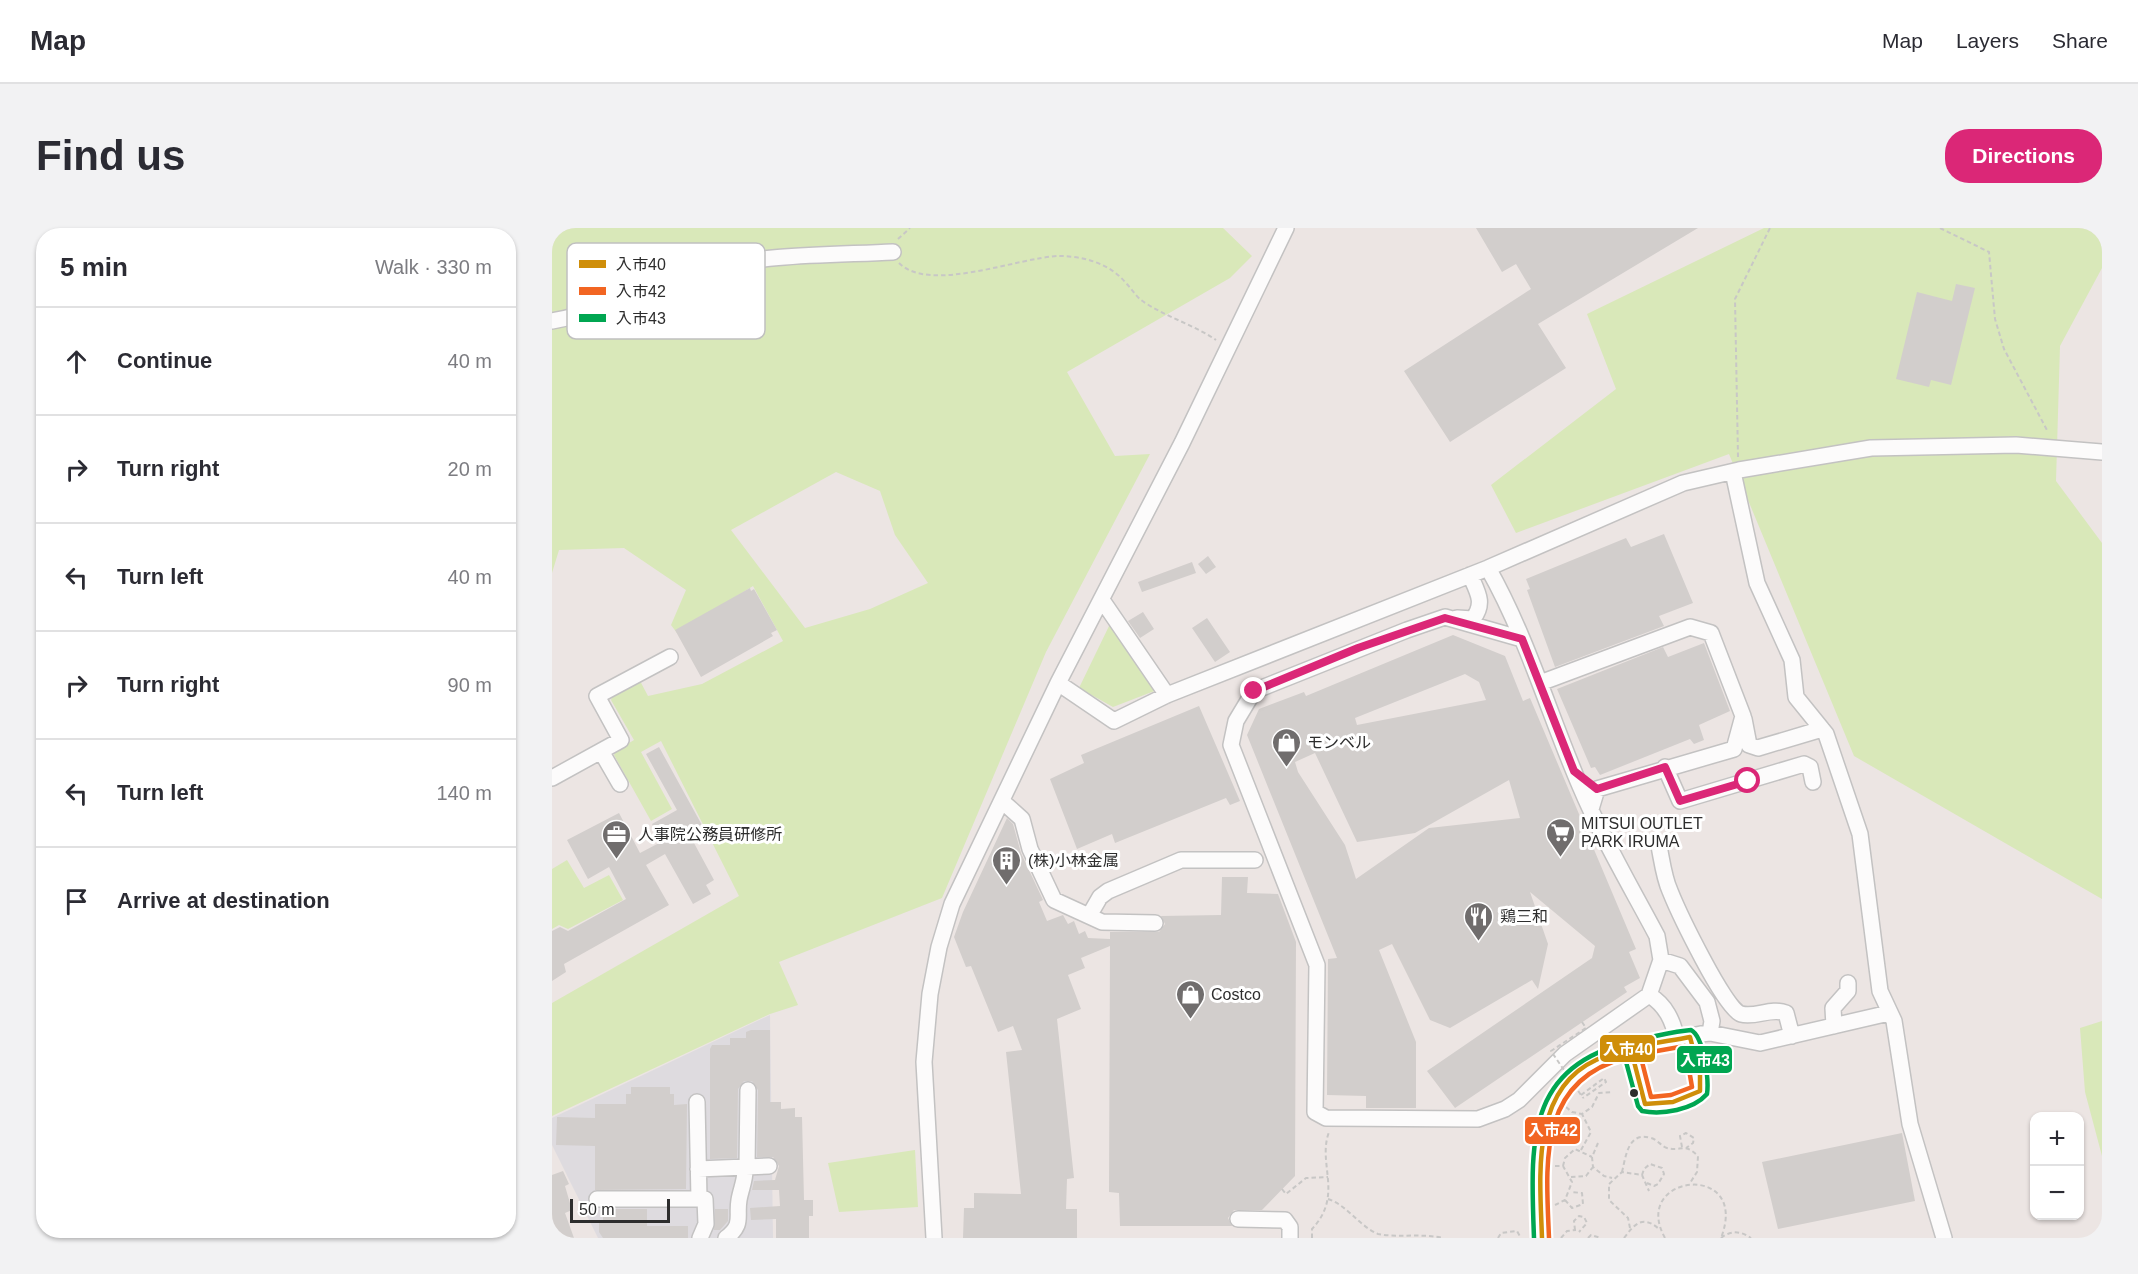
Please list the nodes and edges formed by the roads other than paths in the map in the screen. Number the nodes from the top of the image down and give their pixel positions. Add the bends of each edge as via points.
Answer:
1 (1286, 228) edge
2 (892, 252) road end
3 (765, 261) edge
4 (567, 318) edge
5 (552, 321) edge
6 (2102, 452) edge
7 (1736, 471) junction
8 (1488, 568) junction
9 (1470, 575) junction
10 (1102, 600) junction
11 (1445, 618) junction
12 (1522, 639) junction
13 (670, 657) dead end
14 (1058, 683) junction
15 (1540, 683) junction
16 (1167, 695) junction
17 (1743, 716) junction
18 (1822, 729) junction
19 (601, 751) junction
20 (1665, 767) junction
21 (1574, 771) junction
22 (552, 778) edge
23 (1814, 782) dead end
24 (620, 784) dead end
25 (1597, 789) junction
26 (1003, 802) junction
27 (1591, 809) junction
28 (1659, 846) dead end
29 (1256, 860) dead end
30 (1089, 916) junction
31 (1155, 923) dead end
32 (1660, 960) junction
33 (1848, 983) dead end
34 (1649, 995) junction
35 (1888, 1013) junction
36 (1834, 1026) junction
37 (1710, 1033) junction
38 (1792, 1036) junction
39 (1684, 1038) junction
40 (1631, 1050) junction
41 (748, 1090) dead end
42 (697, 1102) dead end
43 (769, 1166) dead end
44 (746, 1167) junction
45 (698, 1169) junction
46 (597, 1199) dead end
47 (699, 1199) junction
48 (1238, 1220) dead end
49 (700, 1238) edge
50 (726, 1238) edge
51 (934, 1238) edge
52 (1290, 1238) edge
53 (1542, 1238) edge
54 (1944, 1238) edge

1 - 10 street
2 - 3 street
4 - 5 street
6 - 7 street via 2016,445 1871,448
7 - 8 street via 1683,483
7 - 18 street via 1757,583 1792,660 1796,696
8 - 9 street
8 - 12 street
9 - 11 street via 1481,609 1473,619
9 - 16 street
10 - 14 street
10 - 16 street
11 - 12 street
11 - 34 street via 1358,648 1254,691 1236,721 1231,745 1317,965 1315,1112 1326,1118 1478,1119 1519,1100 1565,1054
12 - 15 street
13 - 19 street via 597,696 621,740
14 - 16 street via 1114,721
14 - 26 street
15 - 17 street via 1690,627 1711,633
15 - 21 street
17 - 18 street via 1749,745 1758,747
17 - 20 street via 1734,749
18 - 35 street via 1860,834 1880,991
19 - 22 street
19 - 24 street
20 - 23 street via 1680,801 1804,764 1810,767
20 - 25 street
21 - 25 street
21 - 27 street
25 - 27 street
26 - 30 street via 1022,819 1030,849 1054,900
26 - 51 street via 952,904 930,994 924,1062
27 - 32 street via 1657,936
28 - 38 street via 1669,889 1732,1010 1742,1015 1776,1009 1786,1013
29 - 30 street via 1181,860 1108,891
30 - 31 street via 1102,922
32 - 34 street
32 - 37 street via 1680,966 1707,1002 1712,1021
33 - 36 street via 1848,991 1833,1008
34 - 39 street via 1659,1001
35 - 36 street
35 - 54 street via 1894,1021 1910,1124
36 - 38 street
37 - 38 street via 1753,1044
37 - 39 street
39 - 40 street
39 - 40 street via 1700,1075 1700,1092 1652,1106 1642,1101
40 - 53 street via 1582,1067 1555,1094 1545,1132
41 - 44 street
42 - 45 street
43 - 44 street
44 - 45 street
44 - 50 street via 738,1203 741,1212 737,1226
45 - 47 street
46 - 47 street
47 - 49 street via 705,1199 706,1224
48 - 52 street via 1285,1221 1290,1227

